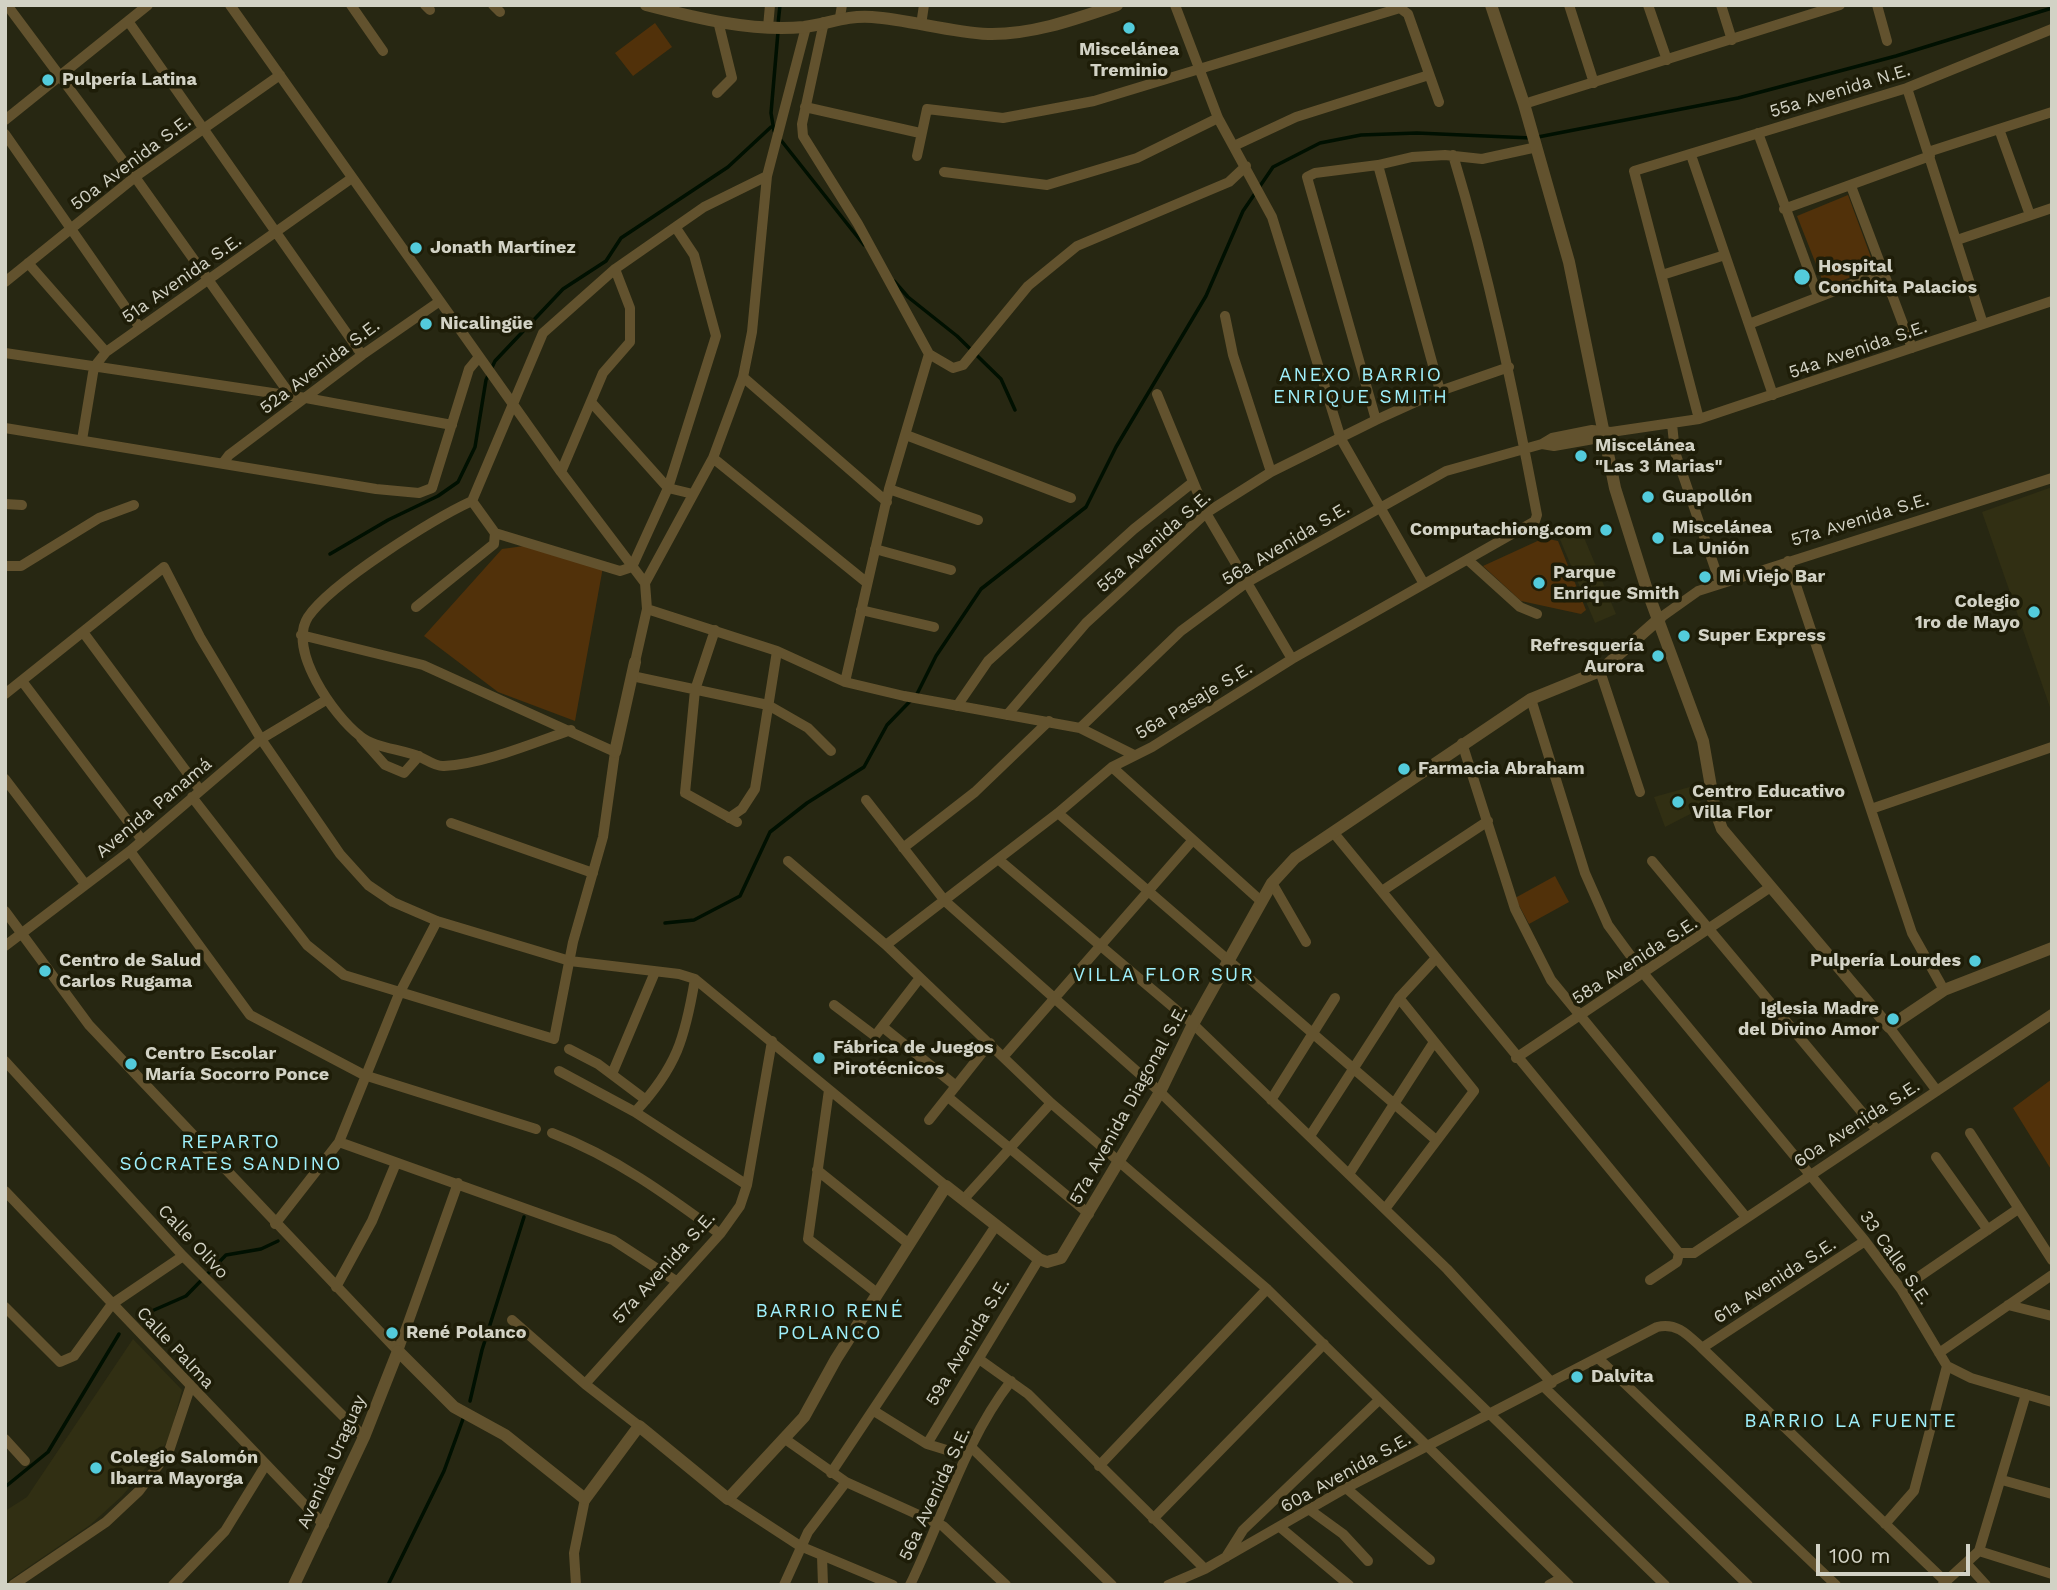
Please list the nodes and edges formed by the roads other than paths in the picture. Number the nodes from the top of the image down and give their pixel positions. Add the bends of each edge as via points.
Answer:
1 (7, 5) edge
2 (148, 5) edge
3 (230, 5) edge
4 (351, 5) edge
5 (646, 5) edge
6 (770, 5) edge
7 (924, 5) edge
8 (1117, 5) edge
9 (1175, 5) edge
10 (1491, 5) edge
11 (1569, 5) edge
12 (1648, 5) edge
13 (1721, 5) edge
14 (1840, 5) edge
15 (1877, 5) edge
16 (1101, 8) edge
17 (1806, 10) edge
18 (841, 11) edge
19 (718, 20) junction
20 (128, 21) junction
21 (824, 22) junction
22 (921, 25) junction
23 (774, 27) junction
24 (806, 27) junction
25 (2052, 29) edge
26 (1732, 40) junction
27 (1887, 41) dead end
28 (383, 51) dead end
29 (1667, 60) junction
30 (1199, 68) junction
31 (280, 75) junction
32 (1429, 75) junction
33 (61, 76) junction
34 (1594, 83) junction
35 (1907, 88) junction
36 (717, 93) dead end
37 (1439, 102) dead end
38 (1524, 104) junction
39 (805, 107) junction
40 (2052, 112) edge
41 (1218, 118) junction
42 (5, 120) edge
43 (203, 129) junction
44 (1999, 129) junction
45 (920, 133) junction
46 (1758, 133) junction
47 (5, 134) edge
48 (1535, 141) junction
49 (1236, 145) junction
50 (1929, 154) junction
51 (1453, 155) junction
52 (1691, 155) junction
53 (917, 156) dead end
54 (1378, 165) junction
55 (1247, 168) junction
56 (944, 172) dead end
57 (768, 176) junction
58 (135, 177) junction
59 (352, 178) junction
60 (1851, 186) junction
61 (2052, 208) edge
62 (1784, 209) junction
63 (2030, 215) junction
64 (676, 228) junction
65 (70, 229) junction
66 (276, 232) junction
67 (1957, 240) junction
68 (1725, 255) junction
69 (28, 263) junction
70 (5, 265) edge
71 (615, 269) junction
72 (1881, 274) junction
73 (1662, 275) junction
74 (9, 279) edge
75 (209, 279) junction
76 (1818, 296) junction
77 (440, 301) junction
78 (2052, 301) edge
79 (1225, 316) dead end
80 (1749, 324) junction
81 (1983, 324) junction
82 (140, 328) junction
83 (1912, 348) junction
84 (106, 352) junction
85 (5, 354) edge
86 (929, 354) junction
87 (362, 355) junction
88 (479, 357) junction
89 (94, 367) junction
90 (1509, 367) junction
91 (743, 377) junction
92 (1440, 391) junction
93 (1157, 394) dead end
94 (1773, 395) junction
95 (291, 396) junction
96 (306, 398) junction
97 (591, 402) junction
98 (513, 405) junction
99 (1699, 419) junction
100 (1376, 420) junction
101 (1672, 424) junction
102 (452, 425) junction
103 (5, 428) edge
104 (1606, 433) junction
105 (906, 435) junction
106 (1341, 439) junction
107 (82, 440) junction
108 (1525, 449) junction
109 (713, 458) junction
110 (223, 463) junction
111 (561, 472) junction
112 (1271, 472) junction
113 (2052, 478) edge
114 (1192, 483) junction
115 (668, 488) junction
116 (890, 489) junction
117 (693, 494) junction
118 (1071, 498) dead end
119 (472, 501) junction
120 (887, 502) junction
121 (5, 504) edge
122 (22, 505) dead end
123 (134, 505) dead end
124 (1378, 507) junction
125 (1206, 513) junction
126 (978, 520) dead end
127 (495, 533) junction
128 (875, 549) junction
129 (1468, 560) junction
130 (1788, 561) junction
131 (5, 566) edge
132 (632, 567) junction
133 (951, 570) dead end
134 (866, 582) junction
135 (645, 583) junction
136 (1246, 583) junction
137 (1720, 583) junction
138 (1424, 584) junction
139 (416, 607) dead end
140 (647, 609) junction
141 (860, 610) junction
142 (1537, 614) dead end
143 (1660, 618) junction
144 (934, 627) dead end
145 (715, 630) junction
146 (83, 632) junction
147 (302, 635) junction
148 (777, 651) junction
149 (1292, 660) junction
150 (635, 662) joint
151 (1600, 671) junction
152 (632, 676) junction
153 (22, 681) junction
154 (845, 682) junction
155 (695, 691) junction
156 (5, 694) edge
157 (1531, 699) junction
158 (327, 700) junction
159 (768, 705) junction
160 (957, 706) junction
161 (1007, 715) junction
162 (1049, 721) junction
163 (1080, 728) junction
164 (571, 730) junction
165 (361, 738) junction
166 (261, 739) junction
167 (1462, 743) junction
168 (2052, 747) edge
169 (831, 751) dead end
170 (615, 752) junction
171 (1134, 755) junction
172 (419, 756) junction
173 (1112, 767) junction
174 (5, 779) edge
175 (200, 790) junction
176 (1640, 792) dead end
177 (192, 797) junction
178 (866, 800) dead end
179 (1871, 809) junction
180 (1058, 813) junction
181 (1488, 821) junction
182 (451, 823) dead end
183 (1333, 832) junction
184 (142, 840) junction
185 (1192, 841) junction
186 (903, 848) junction
187 (130, 851) junction
188 (998, 859) junction
189 (788, 861) dead end
190 (1652, 861) dead end
191 (593, 873) junction
192 (1272, 883) junction
193 (85, 884) junction
194 (1769, 888) junction
195 (1382, 891) junction
196 (1149, 893) junction
197 (946, 901) junction
198 (1262, 902) junction
199 (5, 911) edge
200 (437, 921) junction
201 (1711, 930) junction
202 (21, 931) junction
203 (1306, 942) dead end
204 (886, 945) junction
205 (1102, 945) junction
206 (5, 946) edge
207 (2050, 951) edge
208 (1437, 958) junction
209 (570, 961) junction
210 (1228, 962) junction
211 (655, 972) junction
212 (1644, 974) junction
213 (695, 979) junction
214 (919, 979) junction
215 (1944, 990) junction
216 (399, 994) junction
217 (1055, 998) junction
218 (1335, 998) dead end
219 (1399, 998) junction
220 (834, 1005) dead end
221 (2052, 1014) edge
222 (1579, 1016) junction
223 (1193, 1024) junction
224 (1889, 1027) junction
225 (884, 1028) junction
226 (1311, 1034) junction
227 (772, 1041) junction
228 (1434, 1042) junction
229 (990, 1043) junction
230 (569, 1049) dead end
231 (1004, 1056) junction
232 (1516, 1058) junction
233 (5, 1061) edge
234 (1352, 1069) junction
235 (559, 1071) dead end
236 (612, 1073) junction
237 (364, 1075) junction
238 (956, 1086) junction
239 (829, 1090) junction
240 (1937, 1091) junction
241 (1160, 1092) junction
242 (948, 1097) junction
243 (646, 1100) junction
244 (1271, 1100) junction
245 (1051, 1103) junction
246 (1393, 1104) junction
247 (635, 1112) junction
248 (929, 1120) dead end
249 (536, 1129) dead end
250 (1876, 1129) junction
251 (552, 1133) dead end
252 (1969, 1133) dead end
253 (1310, 1136) junction
254 (1436, 1140) junction
255 (339, 1142) junction
256 (1010, 1150) junction
257 (1936, 1157) dead end
258 (1120, 1161) junction
259 (396, 1163) junction
260 (817, 1170) junction
261 (1811, 1172) junction
262 (1349, 1174) junction
263 (458, 1183) junction
264 (747, 1185) junction
265 (946, 1186) junction
266 (5, 1191) edge
267 (963, 1200) junction
268 (1385, 1209) junction
269 (2018, 1209) junction
270 (1089, 1214) junction
271 (1745, 1216) junction
272 (275, 1224) junction
273 (995, 1227) junction
274 (1988, 1230) junction
275 (720, 1234) junction
276 (1865, 1241) junction
277 (909, 1244) junction
278 (1679, 1253) junction
279 (183, 1256) junction
280 (1039, 1259) junction
281 (2052, 1260) edge
282 (2052, 1275) edge
283 (1650, 1280) dead end
284 (676, 1281) junction
285 (336, 1287) junction
286 (1267, 1289) junction
287 (1901, 1289) junction
288 (877, 1293) junction
289 (112, 1304) junction
290 (2008, 1305) junction
291 (5, 1307) edge
292 (2052, 1316) edge
293 (512, 1320) dead end
294 (1324, 1344) junction
295 (1702, 1348) junction
296 (398, 1351) junction
297 (1939, 1353) junction
298 (1598, 1358) junction
299 (979, 1359) junction
300 (1947, 1366) junction
301 (1011, 1381) junction
302 (584, 1384) junction
303 (1548, 1385) junction
304 (190, 1388) junction
305 (2026, 1394) junction
306 (1379, 1400) junction
307 (2052, 1402) edge
308 (874, 1411) junction
309 (1489, 1414) junction
310 (639, 1426) junction
311 (364, 1437) junction
312 (5, 1439) edge
313 (785, 1439) junction
314 (928, 1444) junction
315 (1426, 1446) junction
316 (969, 1452) junction
317 (25, 1461) dead end
318 (265, 1466) junction
319 (1099, 1466) junction
320 (831, 1473) junction
321 (2002, 1480) junction
322 (846, 1482) junction
323 (1346, 1488) junction
324 (2052, 1494) edge
325 (585, 1499) junction
326 (728, 1499) junction
327 (1310, 1510) junction
328 (1153, 1518) junction
329 (939, 1524) junction
330 (1885, 1524) junction
331 (324, 1525) junction
332 (1281, 1528) junction
333 (800, 1546) junction
334 (1979, 1551) junction
335 (822, 1556) junction
336 (1225, 1557) junction
337 (1430, 1560) dead end
338 (1368, 1561) dead end
339 (1966, 1563) junction
340 (1205, 1569) junction
341 (2051, 1571) edge
342 (1565, 1581) edge
343 (1945, 1583) edge
344 (13, 1585) edge
345 (173, 1585) edge
346 (294, 1585) edge
347 (576, 1585) edge
348 (784, 1585) edge
349 (823, 1585) edge
350 (893, 1585) edge
351 (910, 1585) edge
352 (1006, 1585) edge
353 (1111, 1585) edge
354 (1168, 1585) edge
355 (1349, 1585) edge
356 (1549, 1585) edge
357 (1665, 1585) edge
358 (1748, 1585) edge
359 (1836, 1585) edge
360 (1986, 1585) edge

1 - 33 street
2 - 20 street
3 - 31 street
4 - 28 street
5 - 19 street
6 - 23 street
7 - 22 street
8 - 16 street
9 - 30 street
10 - 38 street
11 - 34 street
12 - 29 street
13 - 26 street
14 - 17 street
15 - 27 street
16 - 22 street via 1014,33
17 - 26 street
18 - 21 street
18 - 22 street
19 - 23 street
19 - 36 street via 732,78
20 - 33 street
20 - 43 street
21 - 24 street
21 - 39 street
23 - 24 street
24 - 57 street
25 - 35 street, 55a Avenida N.E.
26 - 29 street
29 - 34 street
30 - 32 street via 1400,8 1408,14
30 - 41 street
30 - 45 street via 1094,101 1003,118 926,109
31 - 43 street, 50a Avenida S.E.
31 - 59 street
32 - 37 street
32 - 49 street via 1296,117
33 - 42 street
33 - 58 street
34 - 38 street
35 - 46 street, 55a Avenida N.E.
35 - 50 street
38 - 48 street
39 - 45 street
39 - 86 street via 802,130 807,145 858,224
40 - 44 street
41 - 49 street
41 - 56 street via 1136,158 1047,185
43 - 58 street, 50a Avenida S.E.
43 - 66 street
44 - 50 street
44 - 63 street
45 - 53 street
46 - 52 street, 55a Avenida N.E.
46 - 62 street
47 - 65 street
48 - 51 street via 1482,159
48 - 104 street via 1569,262
49 - 55 street
50 - 60 street
50 - 67 street
51 - 54 street
51 - 90 street via 1482,251
52 - 68 street
52 - 73 street, 55a Avenida N.E. via 1634,172
54 - 92 street
54 - 100 street via 1307,177
55 - 86 street via 1229,182 1077,246 1028,286 963,365 953,368
55 - 106 street via 1272,217
57 - 64 street via 704,207
57 - 91 street
58 - 65 street, 50a Avenida S.E.
58 - 75 street
59 - 66 street, 51a Avenida S.E.
59 - 77 street
60 - 62 street
60 - 72 street
61 - 63 street
62 - 76 street
63 - 67 street
64 - 71 street
64 - 115 street via 694,255 716,337
65 - 69 street, 50a Avenida S.E.
65 - 82 street
66 - 75 street, 51a Avenida S.E.
66 - 87 street
67 - 81 street
68 - 73 street
68 - 80 street
69 - 74 street, 50a Avenida S.E.
69 - 84 street
70 - 74 street
71 - 97 street via 630,308 630,342 603,373
71 - 98 street via 543,333
72 - 76 street
72 - 83 street via 1889,283
73 - 99 street
75 - 82 street, 51a Avenida S.E.
75 - 95 street
76 - 80 street via 1811,303
77 - 87 street, 52a Avenida S.E.
77 - 88 street
78 - 81 street, 54a Avenida S.E.
79 - 112 street
80 - 94 street
81 - 83 street, 54a Avenida S.E.
82 - 84 street, 51a Avenida S.E.
83 - 94 street, 54a Avenida S.E.
84 - 89 street, 51a Avenida S.E.
85 - 89 street
86 - 105 street
87 - 96 street, 52a Avenida S.E.
88 - 98 street
88 - 102 street via 469,369
89 - 95 street
89 - 107 street, 51a Avenida S.E.
90 - 92 street, 55a Avenida S.E.
90 - 108 street
91 - 109 street
91 - 120 street
92 - 100 street, 55a Avenida S.E.
93 - 114 street
94 - 99 street, 54a Avenida S.E.
95 - 96 street
96 - 102 street
96 - 110 street, 52a Avenida S.E.
97 - 111 street
97 - 115 street
98 - 111 street
98 - 119 street
99 - 101 street, 54a Avenida S.E.
100 - 106 street, 55a Avenida S.E.
101 - 104 street, 56a Avenida S.E.
101 - 137 street via 1675,452
102 - 110 street via 432,488 419,493
103 - 107 street
104 - 108 street, 56a Avenida S.E.
104 - 143 street via 1615,488
105 - 116 street
105 - 118 street
106 - 112 street, 55a Avenida S.E.
106 - 124 street
107 - 110 street
108 - 124 street, 56a Avenida S.E. via 1446,471
108 - 129 street, 56a Pasaje S.E. via 1537,515 1531,526
109 - 117 street
109 - 134 street
111 - 132 street
112 - 125 street, 55a Avenida S.E.
113 - 130 street, 57a Avenida S.E.
114 - 125 street
114 - 160 street via 988,660
115 - 117 street
115 - 132 street
116 - 120 street
116 - 126 street
117 - 135 street
119 - 127 street
119 - 147 street via 445,513 347,580 308,617
120 - 128 street
121 - 122 street
123 - 131 street via 99,518 21,566
124 - 136 street, 56a Avenida S.E.
124 - 138 street
125 - 136 street
125 - 161 street, 55a Avenida S.E. via 1086,623
127 - 132 street via 620,571
127 - 139 street via 494,544
128 - 133 street
128 - 134 street
129 - 138 street, 56a Pasaje S.E.
129 - 142 street via 1520,607
130 - 137 street, 57a Avenida S.E.
130 - 179 street
132 - 135 street
134 - 141 street
135 - 140 street
136 - 149 street
136 - 163 street, 56a Avenida S.E. via 1181,631
137 - 143 street, 57a Avenida S.E. via 1677,603
138 - 149 street, 56a Pasaje S.E.
140 - 145 street
140 - 150 street
141 - 144 street
141 - 154 street
143 - 151 street, 57a Avenida S.E.
143 - 194 street via 1703,741 1722,829
145 - 148 street
145 - 155 street
146 - 153 street
146 - 166 street via 164,567
146 - 175 street
147 - 158 street via 307,661
147 - 164 street via 423,666
148 - 154 street
148 - 159 street
149 - 171 street, 56a Pasaje S.E.
150 - 152 street
151 - 157 street, 57a Avenida S.E.
151 - 176 street
152 - 155 street
152 - 170 street
153 - 156 street
153 - 184 street
154 - 160 street
155 - 159 street
155 - 159 street via 685,793 733,820 755,789
157 - 167 street, 57a Avenida S.E.
157 - 212 street, 33 Calle S.E. via 1599,907
158 - 165 street
158 - 166 street, Avenida Panamá
159 - 169 street via 808,728
160 - 161 street
161 - 162 street
162 - 163 street
162 - 186 street via 975,792
163 - 171 street
164 - 170 street
164 - 172 street via 441,767
165 - 172 street
165 - 172 street via 385,765 404,773
166 - 175 street, Avenida Panamá
166 - 200 street via 340,854 368,886
167 - 181 street
167 - 183 street, 57a Avenida S.E.
168 - 179 street
170 - 191 street
171 - 173 street, 56a Pasaje S.E.
173 - 180 street, 56a Pasaje S.E.
173 - 185 street
174 - 193 street
175 - 177 street, Avenida Panamá
177 - 184 street, Avenida Panamá
177 - 216 street via 307,945 344,975
178 - 186 street
179 - 215 street via 1912,933
180 - 188 street, 56a Pasaje S.E.
180 - 196 street
181 - 195 street
181 - 222 street via 1515,909 1551,980
182 - 191 street
183 - 192 street, 57a Avenida Diagonal S.E. via 1295,858
183 - 195 street
184 - 187 street, Avenida Panamá
185 - 196 street
185 - 198 street
186 - 197 street
187 - 193 street, Avenida Panamá
187 - 237 street via 250,1015
188 - 197 street, 56a Pasaje S.E.
188 - 205 street
189 - 204 street
190 - 201 street
191 - 209 street
192 - 198 street, 57a Avenida Diagonal S.E.
192 - 203 street
193 - 202 street, Avenida Panamá
194 - 201 street, 58a Avenida S.E.
194 - 224 street
195 - 208 street
196 - 205 street
196 - 210 street
197 - 204 street, 56a Pasaje S.E.
197 - 217 street
198 - 210 street, 57a Avenida Diagonal S.E.
199 - 202 street
200 - 209 street
200 - 216 street
201 - 212 street, 58a Avenida S.E.
201 - 250 street
202 - 206 street, Avenida Panamá
202 - 272 street via 89,1026
204 - 214 street
205 - 217 street
205 - 223 street
207 - 215 street
208 - 219 street
208 - 232 street
209 - 211 street
209 - 216 street via 554,1039
210 - 223 street, 57a Avenida Diagonal S.E.
210 - 226 street
211 - 213 street
211 - 236 street
212 - 222 street, 58a Avenida S.E.
212 - 261 street, 33 Calle S.E.
213 - 227 street
213 - 243 street via 681,1047
214 - 225 street
214 - 229 street
215 - 224 street
216 - 237 street
217 - 231 street
217 - 241 street
218 - 226 street
219 - 228 street
219 - 234 street
220 - 225 street via 875,1036
221 - 240 street, 60a Avenida S.E.
222 - 232 street, 58a Avenida S.E.
222 - 271 street
223 - 241 street, 57a Avenida Diagonal S.E.
223 - 244 street
224 - 240 street
225 - 238 street
226 - 234 street
226 - 244 street
227 - 239 street
227 - 264 street, 57a Avenida S.E.
228 - 246 street
228 - 254 street via 1474,1091
229 - 231 street
229 - 238 street
230 - 236 street
231 - 245 street
232 - 278 street
233 - 279 street, Calle Olivo
234 - 246 street
234 - 253 street
235 - 247 street
236 - 243 street
237 - 249 street
237 - 255 street
238 - 242 street
239 - 260 street
239 - 265 street
240 - 250 street, 60a Avenida S.E.
241 - 258 street, 57a Avenida Diagonal S.E.
241 - 309 street
242 - 248 street
242 - 256 street
243 - 247 street
244 - 253 street
245 - 256 street
245 - 258 street
246 - 254 street
246 - 262 street
247 - 264 street
250 - 261 street, 60a Avenida S.E.
251 - 275 street via 589,1147 647,1180
252 - 269 street
253 - 262 street
254 - 268 street
255 - 259 street
255 - 272 street
256 - 267 street
256 - 270 street
257 - 274 street
258 - 270 street, 57a Avenida Diagonal S.E.
258 - 286 street
259 - 263 street
259 - 285 street via 372,1221
260 - 277 street
260 - 288 street via 808,1239
261 - 271 street, 60a Avenida S.E.
261 - 276 street, 33 Calle S.E.
262 - 268 street
263 - 284 street via 613,1240
263 - 296 street
264 - 275 street, 57a Avenida S.E. via 740,1206
265 - 267 street
265 - 277 street
266 - 289 street, Calle Palma
267 - 273 street
268 - 303 street via 1447,1269
269 - 274 street
269 - 281 street
270 - 280 street, 57a Avenida Diagonal S.E. via 1055,1262
271 - 278 street, 60a Avenida S.E. via 1694,1253
272 - 285 street
273 - 280 street
273 - 308 street
274 - 287 street
275 - 284 street, 57a Avenida S.E.
276 - 287 street, 33 Calle S.E.
276 - 295 street, 61a Avenida S.E.
277 - 288 street
278 - 283 street via 1677,1262
279 - 289 street
279 - 311 street, Calle Olivo
280 - 299 street, 59a Avenida S.E.
282 - 290 street
284 - 302 street, 57a Avenida S.E.
285 - 296 street
286 - 294 street
286 - 319 street
287 - 297 street, 33 Calle S.E.
288 - 313 street via 815,1400
289 - 291 street via 74,1356 60,1362
289 - 304 street, Calle Palma
290 - 292 street
290 - 297 street
293 - 302 street
294 - 306 street
294 - 328 street
295 - 298 street, 60a Avenida S.E. via 1668,1324
295 - 330 street
296 - 311 street, Avenida Uraguay
296 - 325 street via 454,1407 505,1435
297 - 300 street, 33 Calle S.E.
298 - 303 street, 60a Avenida S.E.
298 - 359 street
299 - 301 street
299 - 314 street, 59a Avenida S.E.
300 - 305 street
300 - 330 street via 1914,1491
301 - 316 street, 56a Avenida S.E.
301 - 319 street
302 - 310 street
303 - 309 street, 60a Avenida S.E.
303 - 358 street
304 - 318 street, Calle Palma
304 - 344 street via 169,1451 139,1491 106,1522
305 - 307 street
305 - 321 street
306 - 315 street
306 - 336 street via 1243,1530
308 - 314 street
308 - 320 street
309 - 315 street, 60a Avenida S.E.
309 - 357 street
310 - 325 street
310 - 326 street
311 - 331 street, Avenida Uraguay
312 - 317 street
313 - 320 street
313 - 326 street
314 - 316 street
315 - 323 street, 60a Avenida S.E.
315 - 342 street
316 - 329 street, 56a Avenida S.E.
316 - 353 street
318 - 331 street, Calle Palma
318 - 345 street via 226,1531
319 - 328 street
320 - 322 street
321 - 324 street
321 - 334 street
322 - 329 street
322 - 333 street
323 - 327 street, 60a Avenida S.E.
323 - 337 street
325 - 347 street via 574,1553
326 - 333 street
327 - 332 street, 60a Avenida S.E.
327 - 338 street via 1343,1534
328 - 340 street
329 - 351 street, 56a Avenida S.E.
329 - 352 street
330 - 343 street
331 - 346 street, Avenida Uraguay
332 - 336 street, 60a Avenida S.E.
332 - 355 street
333 - 335 street
333 - 348 street
334 - 339 street
334 - 341 street
335 - 349 street
335 - 350 street
336 - 340 street, 60a Avenida S.E.
339 - 343 street
339 - 360 street
340 - 354 street, 60a Avenida S.E.
342 - 356 street

